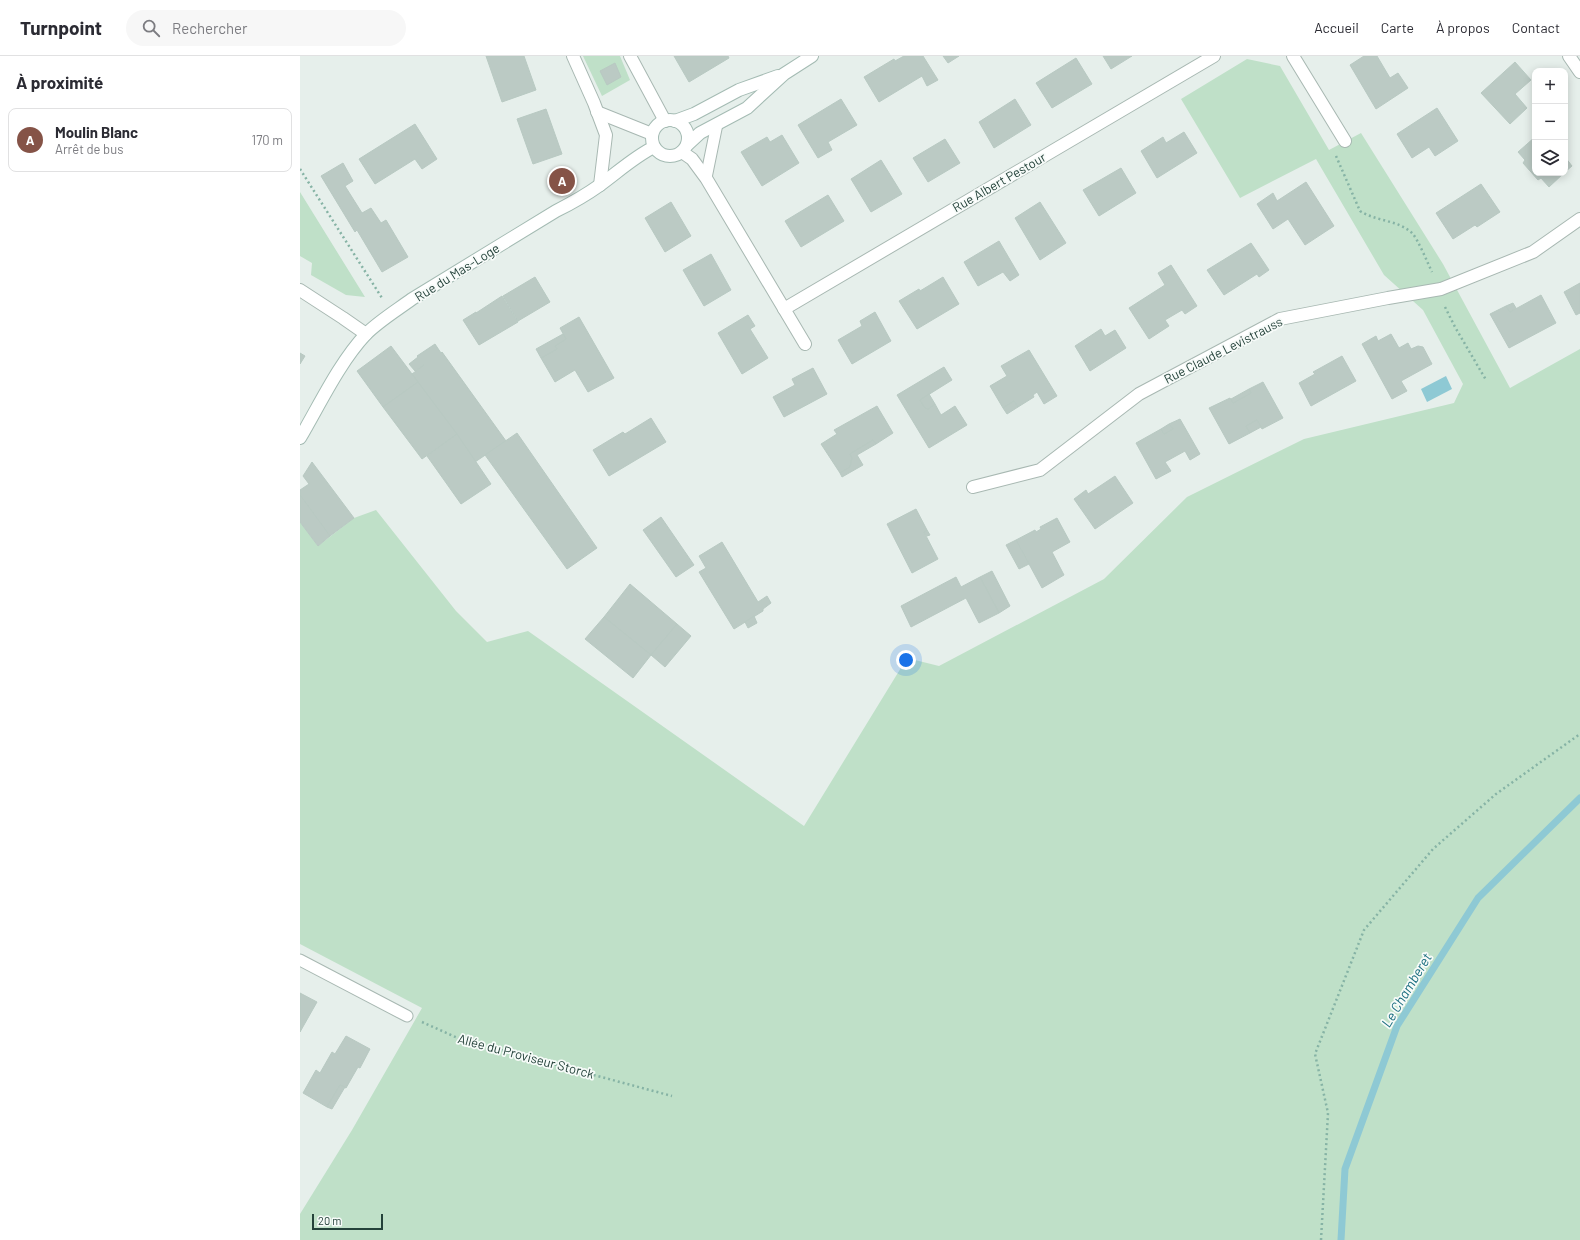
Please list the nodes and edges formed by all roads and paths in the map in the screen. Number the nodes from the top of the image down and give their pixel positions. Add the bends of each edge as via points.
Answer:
1 (573, 56) edge
2 (630, 56) edge
3 (812, 56) edge
4 (1214, 56) edge
5 (1293, 56) edge
6 (1570, 56) edge
7 (1580, 72) edge
8 (784, 74) junction
9 (597, 112) junction
10 (670, 121) junction
11 (717, 124) junction
12 (652, 134) junction
13 (1345, 141) joint
14 (654, 147) junction
15 (684, 148) junction
16 (300, 169) edge
17 (706, 178) junction
18 (600, 185) junction
19 (1580, 219) edge
20 (1440, 289) junction
21 (300, 290) edge
22 (784, 309) junction
23 (392, 313) junction
24 (366, 334) junction
25 (805, 344) dead end
26 (1486, 380) dead end
27 (300, 438) edge
28 (973, 487) dead end
29 (1580, 734) edge
30 (300, 960) edge
31 (407, 1016) joint
32 (672, 1096) dead end
33 (1321, 1240) edge

1 - 9 street
2 - 10 street
3 - 8 street
4 - 22 street, Rue Albert Pestour
5 - 13 street
6 - 7 street
8 - 10 street via 739,90 694,114
8 - 11 street via 747,108
9 - 12 street
9 - 18 street via 606,135
10 - 12 street via 655,128
10 - 15 street via 684,128 687,133
11 - 15 street
11 - 17 lane
12 - 14 street
13 - 20 path via 1332,148 1360,211 1413,233
14 - 15 street via 667,156 675,156
14 - 18 street, Rue du Mas-Loge via 641,153
15 - 17 street
16 - 23 path
17 - 22 street
18 - 23 street, Rue du Mas-Loge
19 - 20 street, Rue Claude Levistrauss via 1534,252
20 - 26 path via 1444,305 1455,327
20 - 28 street, Rue Claude Levistrauss via 1280,319 1139,394 1040,470
21 - 24 street
22 - 25 street
23 - 24 street, Rue du Mas-Loge
24 - 27 street, Rue du Mas-Loge via 345,361
29 - 33 path via 1496,794 1433,849 1364,930 1315,1054 1328,1113
30 - 31 lane
31 - 32 path, Allée du Proviseur Storck via 460,1039

